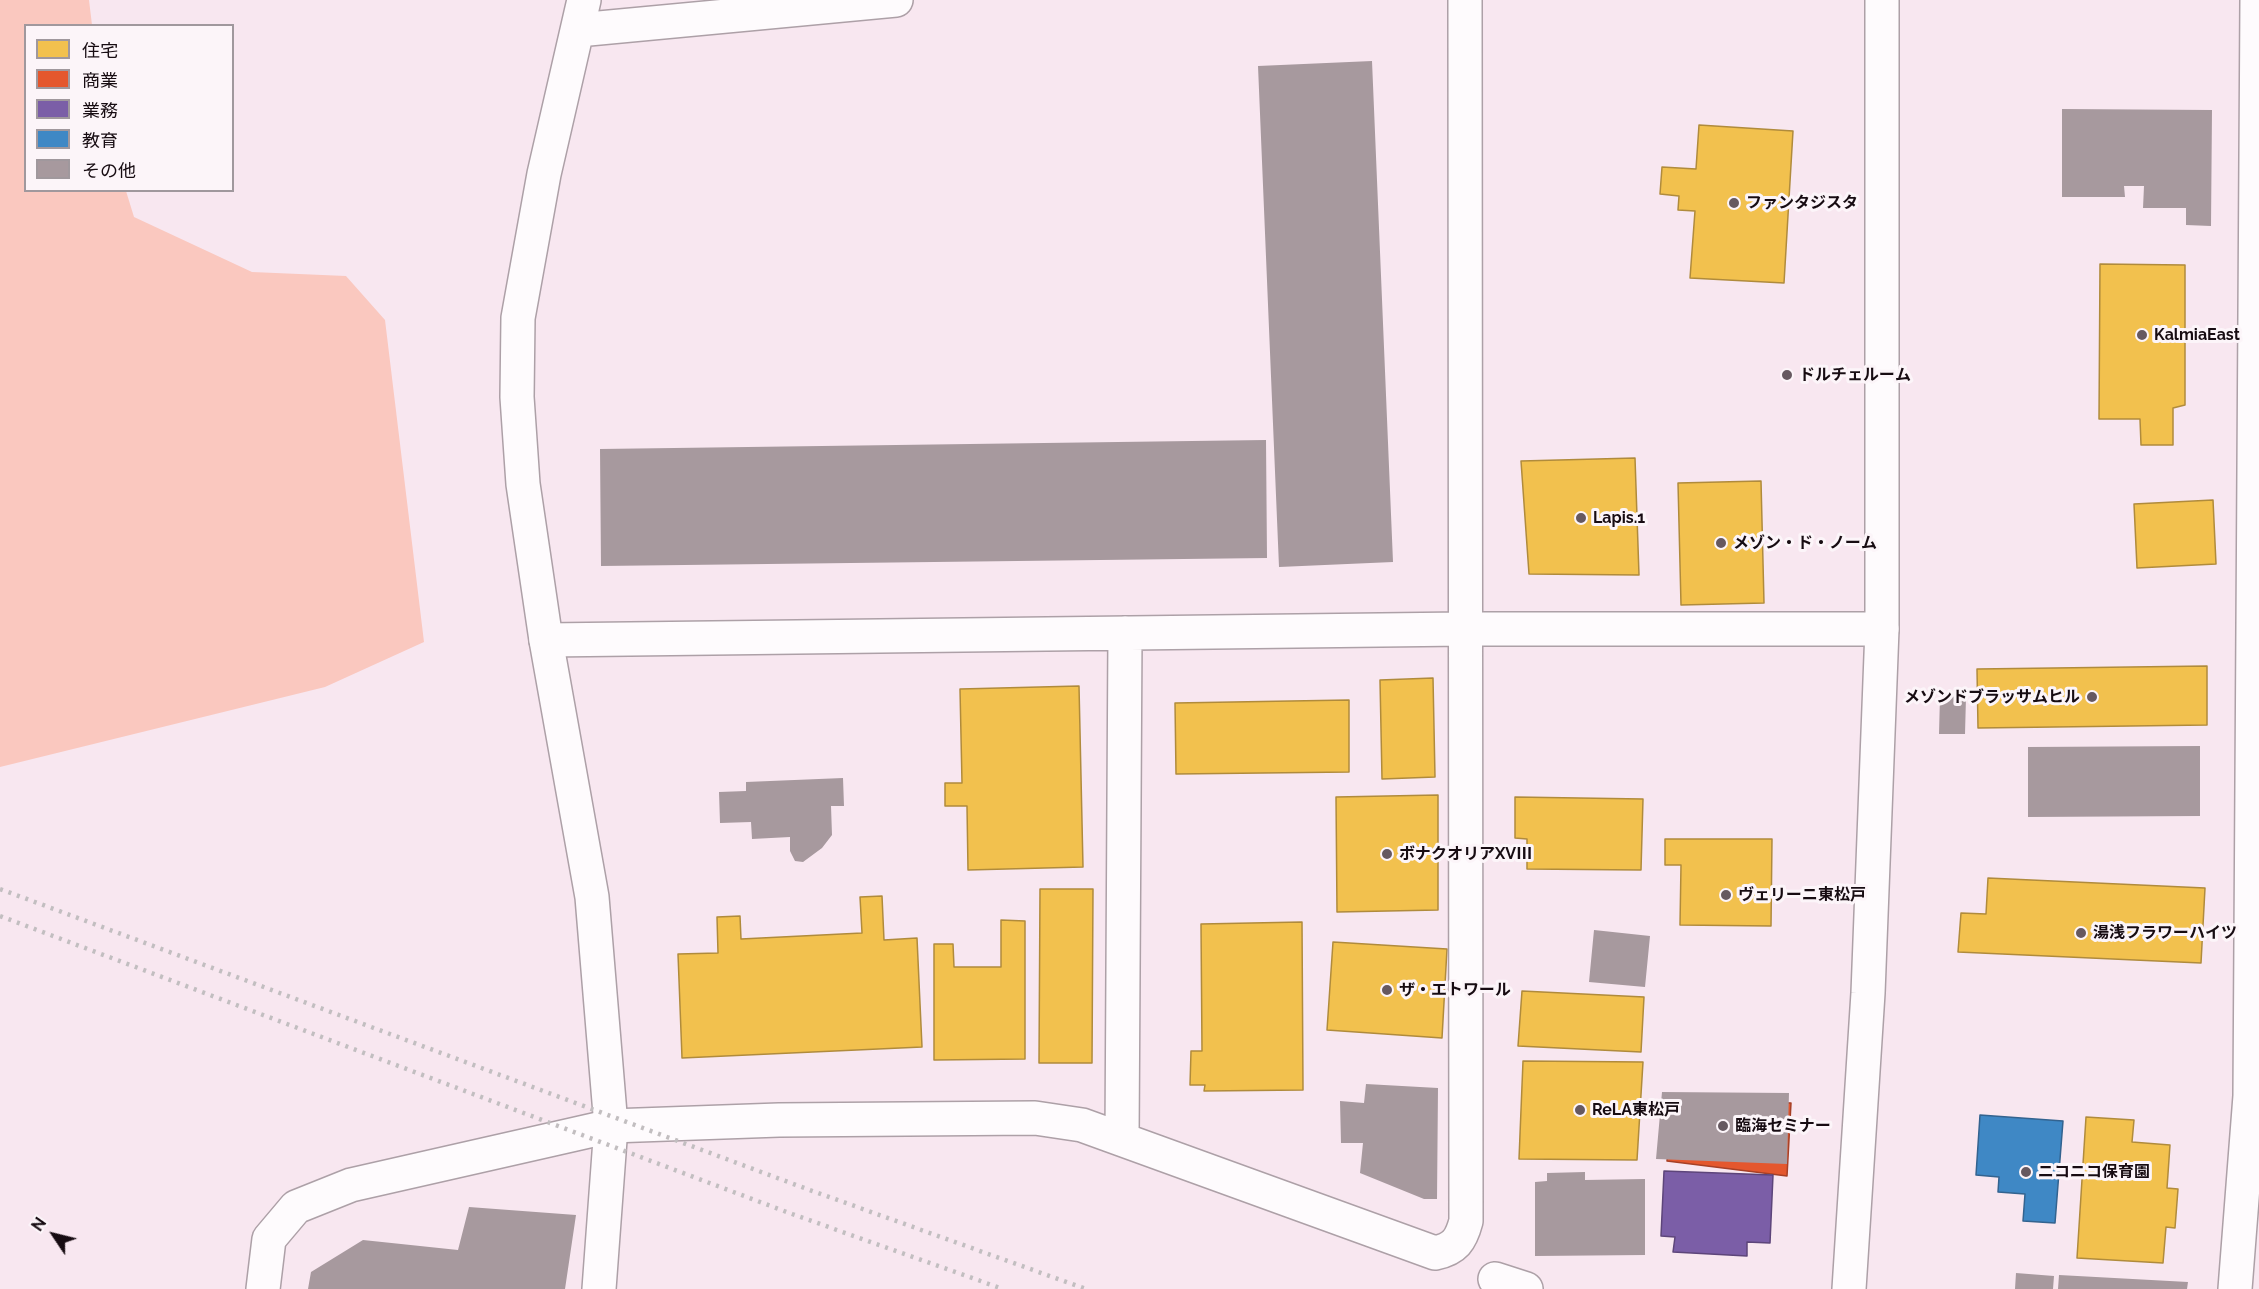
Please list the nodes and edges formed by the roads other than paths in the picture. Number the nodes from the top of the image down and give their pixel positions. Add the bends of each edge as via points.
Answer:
1 (896, 0) edge
2 (1465, 0) edge
3 (1882, 0) edge
4 (2257, 0) edge
5 (581, 15) edge
6 (1464, 629) junction
7 (1882, 629) junction
8 (1125, 633) junction
9 (546, 640) junction
10 (612, 1126) junction
11 (1122, 1139) junction
12 (1495, 1279) dead end
13 (263, 1289) edge
14 (598, 1289) edge
15 (1526, 1289) edge
16 (1849, 1289) edge
17 (2235, 1289) edge

1 - 5 street
2 - 6 street
3 - 7 street
4 - 17 street via 2250,1096
5 - 9 street via 544,174 518,318 523,484
6 - 7 street
6 - 8 street
6 - 11 street via 1466,1221 1461,1239 1448,1250 1435,1253
7 - 16 street via 1868,993
8 - 9 street
8 - 11 street
9 - 10 street via 592,897
10 - 11 street via 1035,1118 1082,1125
10 - 13 street via 351,1185 296,1207 269,1239
10 - 14 street
12 - 15 street

